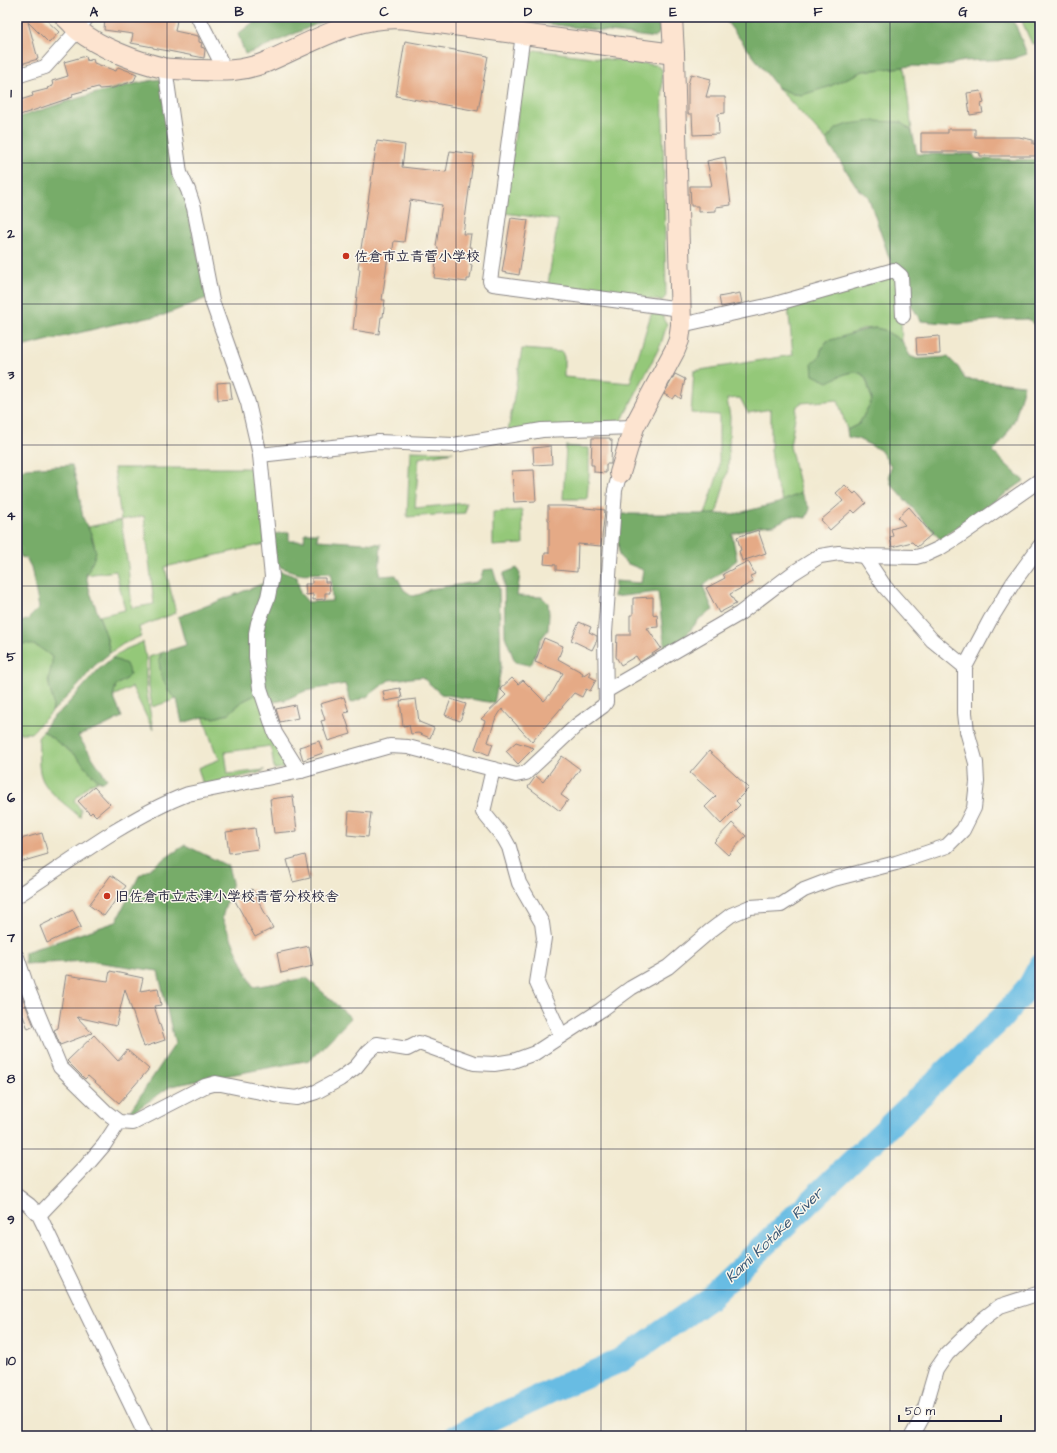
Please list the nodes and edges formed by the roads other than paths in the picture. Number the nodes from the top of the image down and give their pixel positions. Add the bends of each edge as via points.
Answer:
1 (198, 17) edge
2 (672, 17) edge
3 (77, 21) edge
4 (523, 34) junction
5 (674, 54) junction
6 (165, 68) junction
7 (226, 72) junction
8 (17, 76) edge
9 (903, 316) dead end
10 (681, 317) junction
11 (634, 427) junction
12 (260, 455) junction
13 (620, 473) joint
14 (1040, 480) edge
15 (1040, 546) edge
16 (864, 556) junction
17 (965, 667) junction
18 (606, 691) junction
19 (493, 769) junction
20 (301, 771) junction
21 (17, 896) edge
22 (17, 957) edge
23 (561, 1035) junction
24 (119, 1122) junction
25 (17, 1196) edge
26 (39, 1215) junction
27 (1040, 1293) edge
28 (146, 1436) edge
29 (912, 1436) edge

1 - 7 street
2 - 5 street
3 - 6 street via 93,40 141,62
3 - 8 street via 44,67
4 - 5 street
4 - 7 street via 403,18 380,19 350,25 263,63
4 - 10 street via 490,281 493,284
5 - 10 street
6 - 7 street
6 - 12 street via 180,173 194,208 212,301 248,403
9 - 10 street via 901,276 894,270 775,304
10 - 11 street via 679,340 675,350
11 - 12 street via 542,430 454,445 378,442
11 - 13 street
12 - 20 street via 272,576 256,633 257,676 275,733
13 - 18 street via 615,490 606,633
14 - 16 street via 958,537 927,554
15 - 17 street via 990,620
16 - 17 street via 885,586 932,640
16 - 18 street via 839,553 820,556 739,614
17 - 23 street via 967,732 976,763 977,782 974,808 962,830 947,846 896,863 830,880 804,890 781,905 750,907 731,915 668,967 631,988
18 - 19 street via 606,702 603,706 576,726 526,773 516,775
19 - 20 street via 408,747 390,746
19 - 23 street via 483,812 509,847 519,883 542,923 544,938 537,983
20 - 21 street via 176,798 142,815
22 - 24 street via 60,1067
23 - 24 street via 535,1053 513,1061 494,1064 474,1063 419,1043 407,1049 377,1044 356,1067 340,1079 316,1092 297,1098 216,1083 205,1086 133,1123
24 - 26 street via 86,1166
25 - 26 street
26 - 28 street
27 - 29 street via 1000,1306 947,1354 936,1370 922,1418

